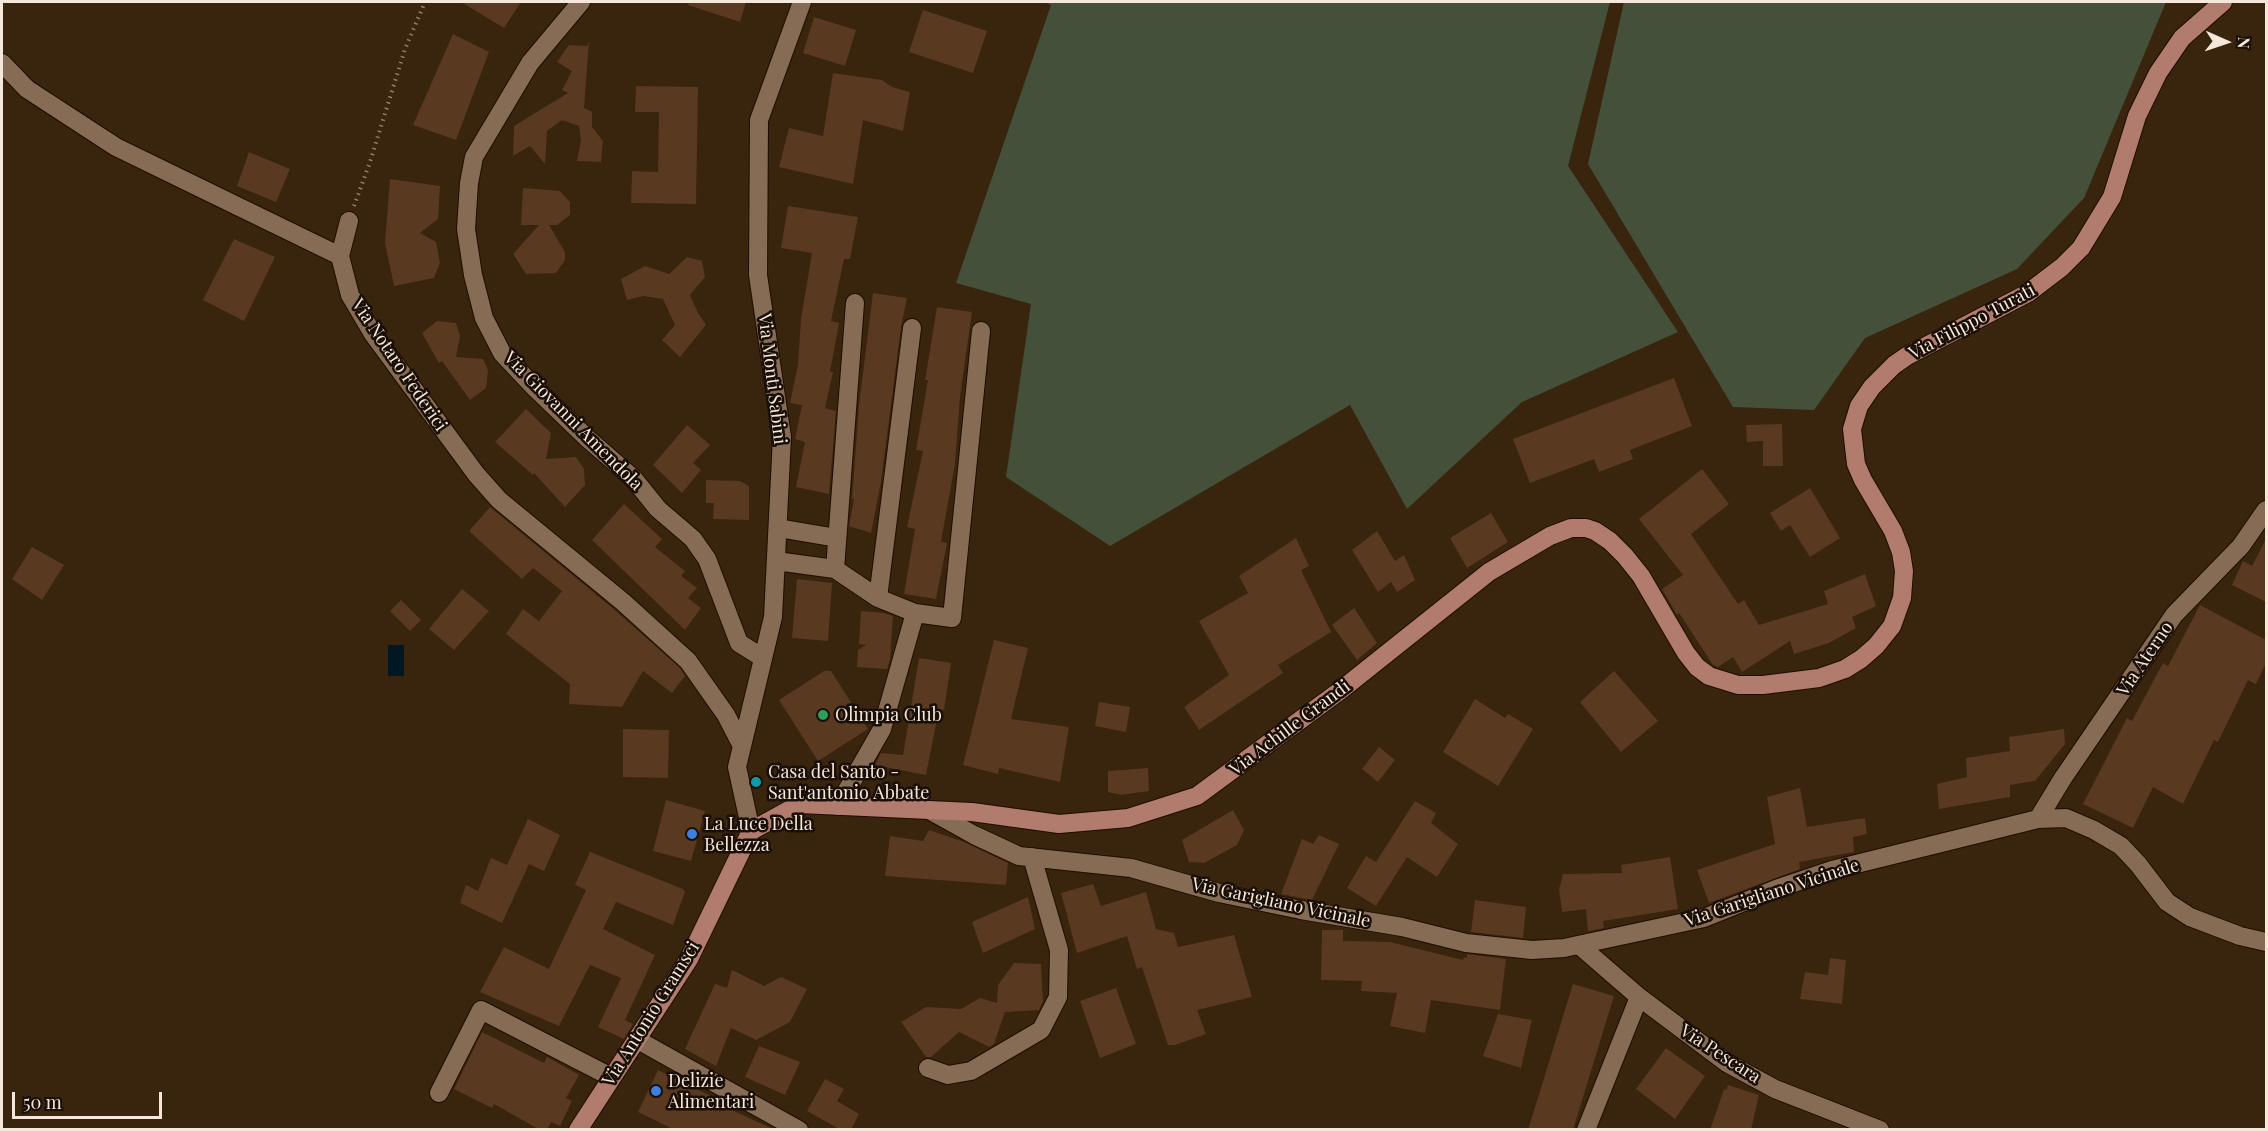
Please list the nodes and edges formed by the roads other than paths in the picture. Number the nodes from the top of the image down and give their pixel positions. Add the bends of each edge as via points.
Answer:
1 (581, 2) edge
2 (802, 2) edge
3 (2223, 2) edge
4 (2, 63) edge
5 (349, 221) road end
6 (340, 256) junction
7 (855, 303) dead end
8 (912, 328) dead end
9 (981, 331) dead end
10 (2266, 510) edge
11 (778, 528) junction
12 (837, 538) junction
13 (776, 561) junction
14 (835, 569) junction
15 (878, 598) junction
16 (915, 613) junction
17 (763, 658) junction
18 (1723, 682) joint
19 (742, 746) junction
20 (838, 806) junction
21 (929, 810) junction
22 (2038, 819) junction
23 (751, 831) junction
24 (1032, 857) junction
25 (2266, 942) edge
26 (1579, 945) junction
27 (1639, 997) junction
28 (636, 1039) junction
29 (927, 1068) dead end
30 (611, 1077) junction
31 (439, 1093) dead end
32 (578, 1130) edge
33 (799, 1130) edge
34 (1586, 1130) edge
35 (1880, 1130) edge

1 - 17 street, Via Giovanni Amendola via 530,63 474,157 466,229 484,318 510,361 693,539 707,559 739,643
2 - 11 street, Via Monti Sabini via 759,120 758,275 783,437
3 - 18 main road, Via Filippo Turati via 2187,33 2158,73 2137,116 2112,197 2081,248 2028,293 1900,360 1859,406 1852,429 1856,464 1893,531 1903,562 1902,597 1886,635 1862,659 1819,678 1754,685
4 - 6 street via 27,89 116,147
5 - 6 street
6 - 19 street, Via Notaro Federici via 350,295 372,334 477,474 499,500 688,661 726,715
7 - 12 street
8 - 15 street
9 - 16 street via 952,618
10 - 22 street, Via Aterno via 2241,546 2174,615
11 - 12 street
11 - 13 street, Via Monti Sabini
12 - 14 street
13 - 14 street
13 - 17 street, Via Monti Sabini via 773,617
14 - 15 street
15 - 16 street
16 - 20 street via 882,729
17 - 19 street, Via Monti Sabini
18 - 21 main road, Via Achille Grandi via 1691,660 1625,556 1595,531 1571,528 1488,572 1341,690 1197,796 1128,818 1059,824
19 - 23 street, Via Monti Sabini via 737,767
20 - 21 main road, Via Achille Grandi
20 - 23 main road, Via Achille Grandi via 800,804
21 - 24 street, Via Garigliano Vicinale via 983,840 1019,856
22 - 25 street, Via Garigliano Vicinale via 2066,818 2094,830 2121,846 2167,902 2190,917
22 - 26 street, Via Garigliano Vicinale via 1832,870 1704,918
23 - 28 main road, Via Antonio Gramsci via 689,959
24 - 26 street, Via Garigliano Vicinale via 1131,868 1218,893 1402,927 1466,943 1532,950
24 - 29 street via 1059,950 1058,997 1041,1030 970,1071 948,1075
26 - 27 street, Via Pescara
27 - 34 street
27 - 35 street, Via Pescara via 1713,1054 1753,1078
28 - 30 main road, Via Antonio Gramsci
28 - 33 street
30 - 31 street via 481,1010
30 - 32 main road, Via Antonio Gramsci

